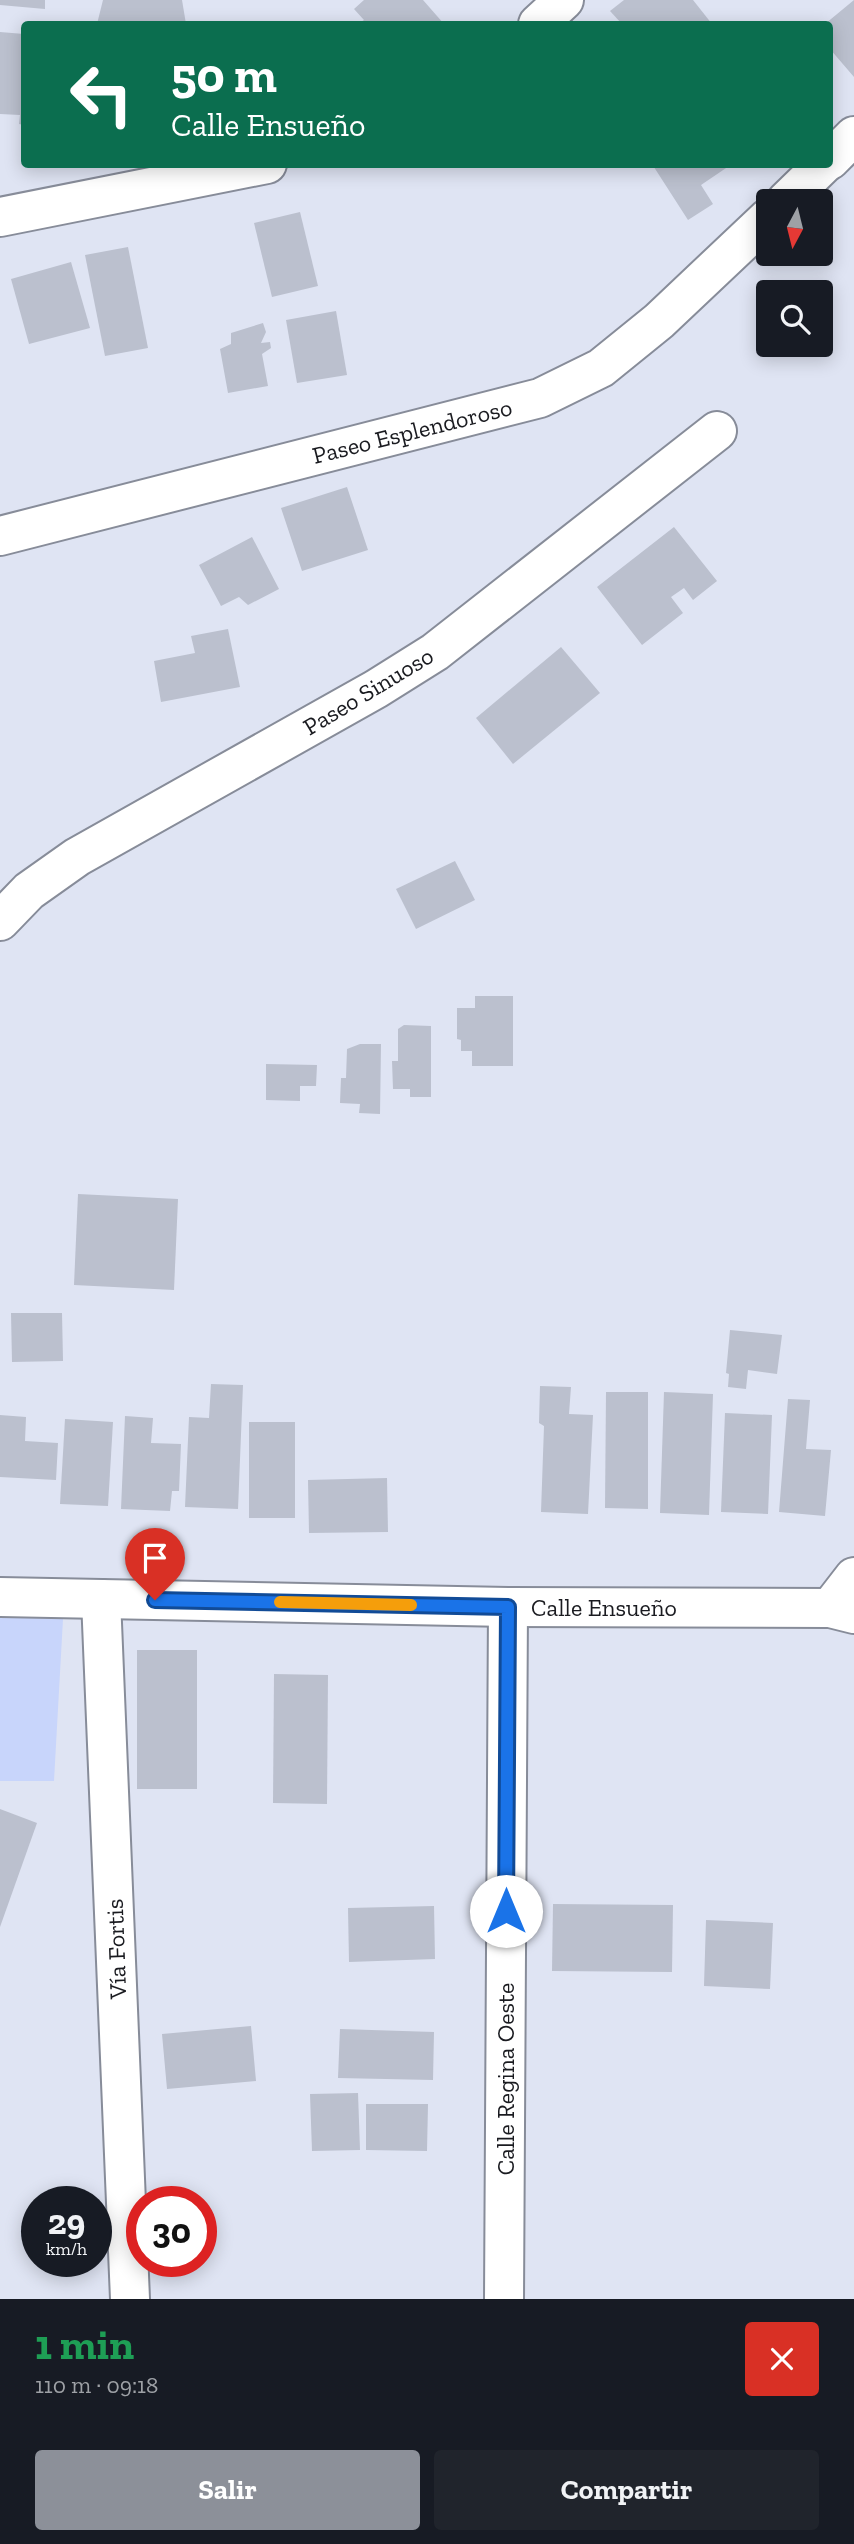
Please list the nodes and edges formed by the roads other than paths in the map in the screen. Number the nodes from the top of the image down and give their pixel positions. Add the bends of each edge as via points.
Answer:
1 (564, 0) edge
2 (541, 21) edge
3 (854, 136) edge
4 (833, 157) edge
5 (247, 168) edge
6 (820, 168) edge
7 (798, 189) edge
8 (0, 217) edge
9 (756, 229) edge
10 (717, 430) dead end
11 (0, 536) edge
12 (0, 921) edge
13 (854, 1577) edge
14 (0, 1597) edge
15 (101, 1599) junction
16 (508, 1607) junction
17 (842, 1611) edge
18 (130, 2299) edge
19 (504, 2299) edge

1 - 2 street
3 - 4 street
5 - 8 street
6 - 7 street
9 - 11 street, Paseo Esplendoroso via 659,321 601,368 540,398
10 - 12 street, Paseo Sinuoso via 435,652 77,857 29,891
13 - 17 street
14 - 15 street, Calle Ensueño
15 - 16 street, Calle Ensueño
15 - 18 street, Vía Fortis
16 - 17 street, Calle Ensueño
16 - 19 street, Calle Regina Oeste

